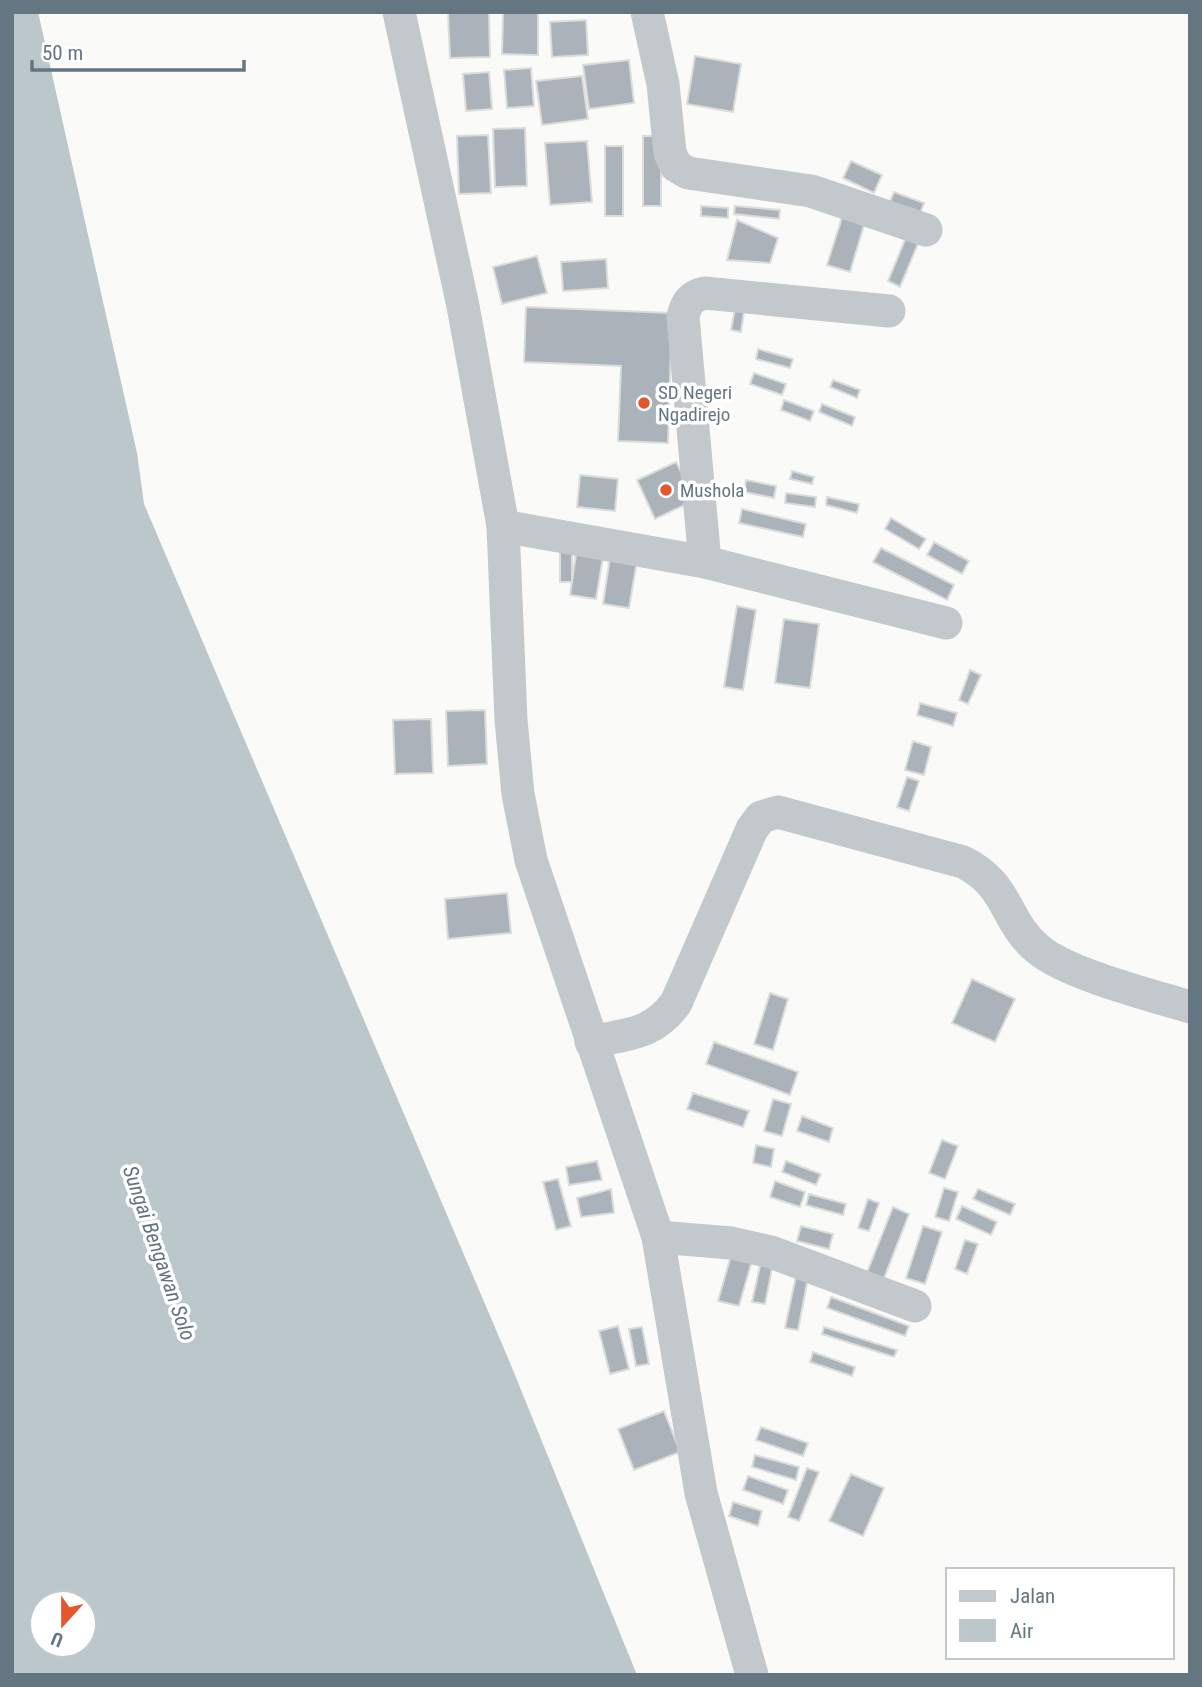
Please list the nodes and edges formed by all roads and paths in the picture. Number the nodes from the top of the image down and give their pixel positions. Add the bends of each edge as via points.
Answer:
1 (399, 12) edge
2 (647, 12) edge
3 (926, 230) dead end
4 (889, 311) dead end
5 (503, 526) junction
6 (705, 562) junction
7 (946, 623) dead end
8 (1190, 1007) edge
9 (590, 1042) junction
10 (658, 1237) junction
11 (915, 1306) dead end
12 (752, 1675) edge

1 - 5 street via 463,306
2 - 3 street via 676,166 688,173 811,191
4 - 6 street via 705,293 695,295 685,306
5 - 6 street
5 - 9 street via 510,720 518,794 531,860
6 - 7 street
8 - 9 street via 1109,981 1038,950 985,873 963,862 778,812 761,817 752,829 676,1003 664,1020 647,1030
9 - 10 street
10 - 11 street via 731,1243 771,1252
10 - 12 street via 701,1493

